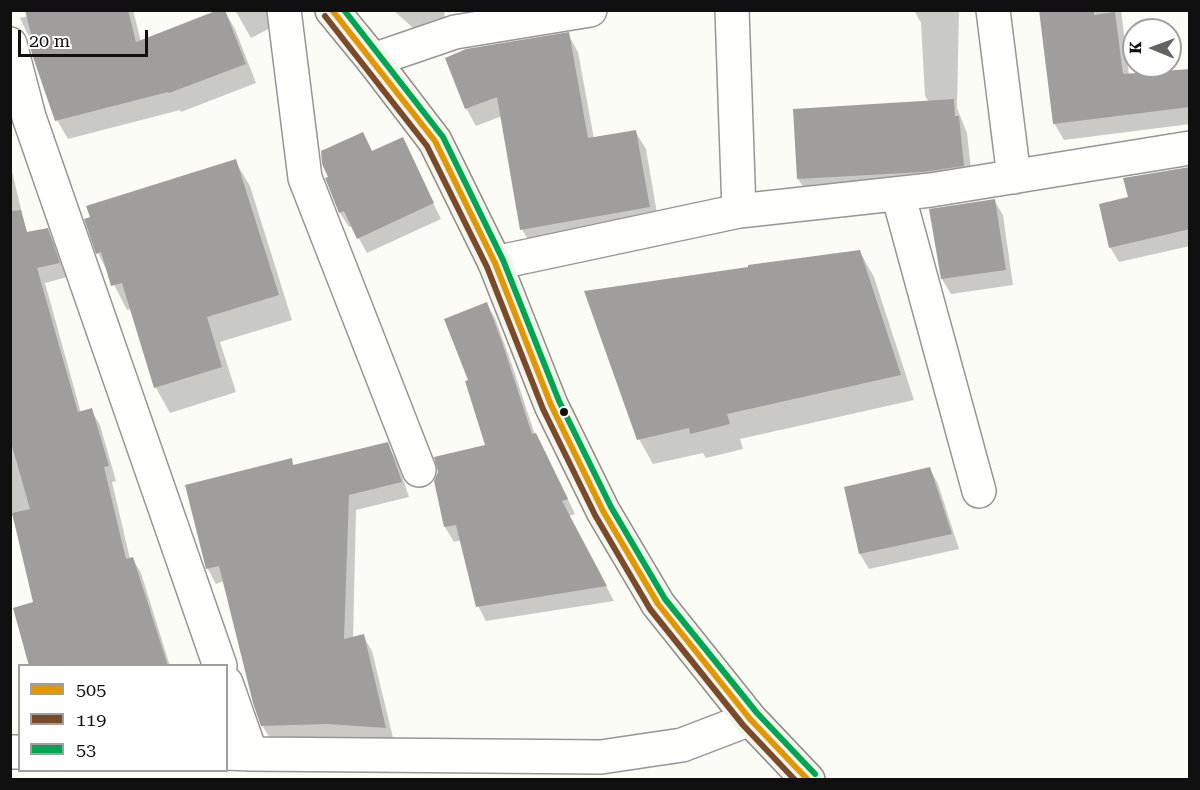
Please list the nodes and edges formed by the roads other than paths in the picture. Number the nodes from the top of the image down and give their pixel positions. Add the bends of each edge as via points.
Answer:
1 (284, 10) edge
2 (332, 10) edge
3 (590, 10) edge
4 (732, 10) edge
5 (993, 10) edge
6 (10, 44) edge
7 (373, 60) junction
8 (1190, 148) edge
9 (1014, 177) junction
10 (898, 194) junction
11 (739, 211) junction
12 (495, 263) junction
13 (419, 470) dead end
14 (979, 491) dead end
15 (219, 664) edge
16 (228, 694) edge
17 (750, 719) junction
18 (239, 754) edge
19 (808, 780) edge

1 - 13 street via 305,178
2 - 7 street
3 - 7 street via 455,32
4 - 11 street
5 - 9 street
6 - 15 street via 29,117
7 - 12 street via 435,141
8 - 9 street
9 - 10 street
10 - 11 street
10 - 14 street
11 - 12 street
12 - 17 street via 551,405 603,511 658,604
16 - 18 street
17 - 18 street via 682,745 601,757
17 - 19 street

